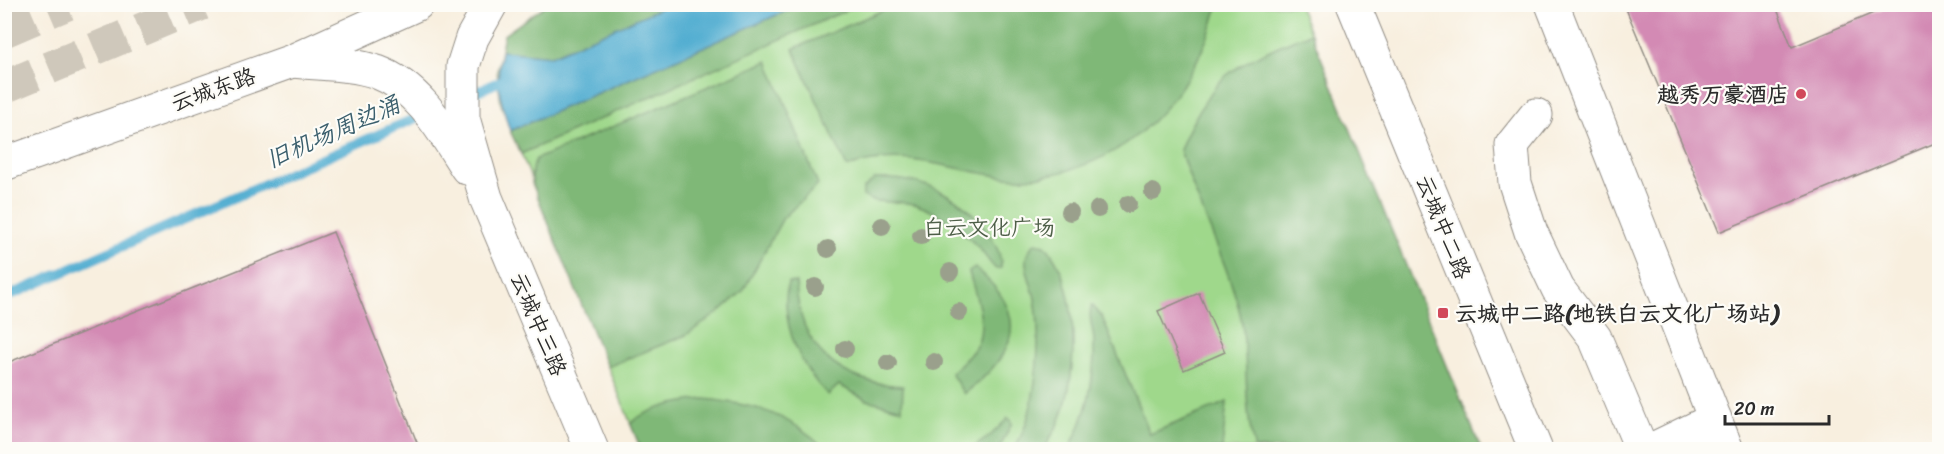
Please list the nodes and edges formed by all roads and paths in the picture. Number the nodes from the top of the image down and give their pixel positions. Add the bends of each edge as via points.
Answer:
1 (417, 4) edge
2 (491, 4) edge
3 (1353, 4) edge
4 (1552, 4) edge
5 (292, 61) junction
6 (1536, 115) dead end
7 (4, 164) edge
8 (486, 198) junction
9 (1715, 419) junction
10 (1536, 449) edge
11 (592, 450) edge
12 (1642, 450) edge
13 (1651, 450) edge
14 (1727, 450) edge

1 - 5 street, 云城东路
2 - 8 street via 472,38 463,66 463,118
3 - 10 street, 云城中二路
4 - 9 street
5 - 7 street, 云城东路
5 - 8 street via 376,72 404,87 424,106
6 - 12 street via 1512,145 1515,183 1530,232 1558,289 1595,338
8 - 11 street, 云城中三路
9 - 13 street
9 - 14 street

